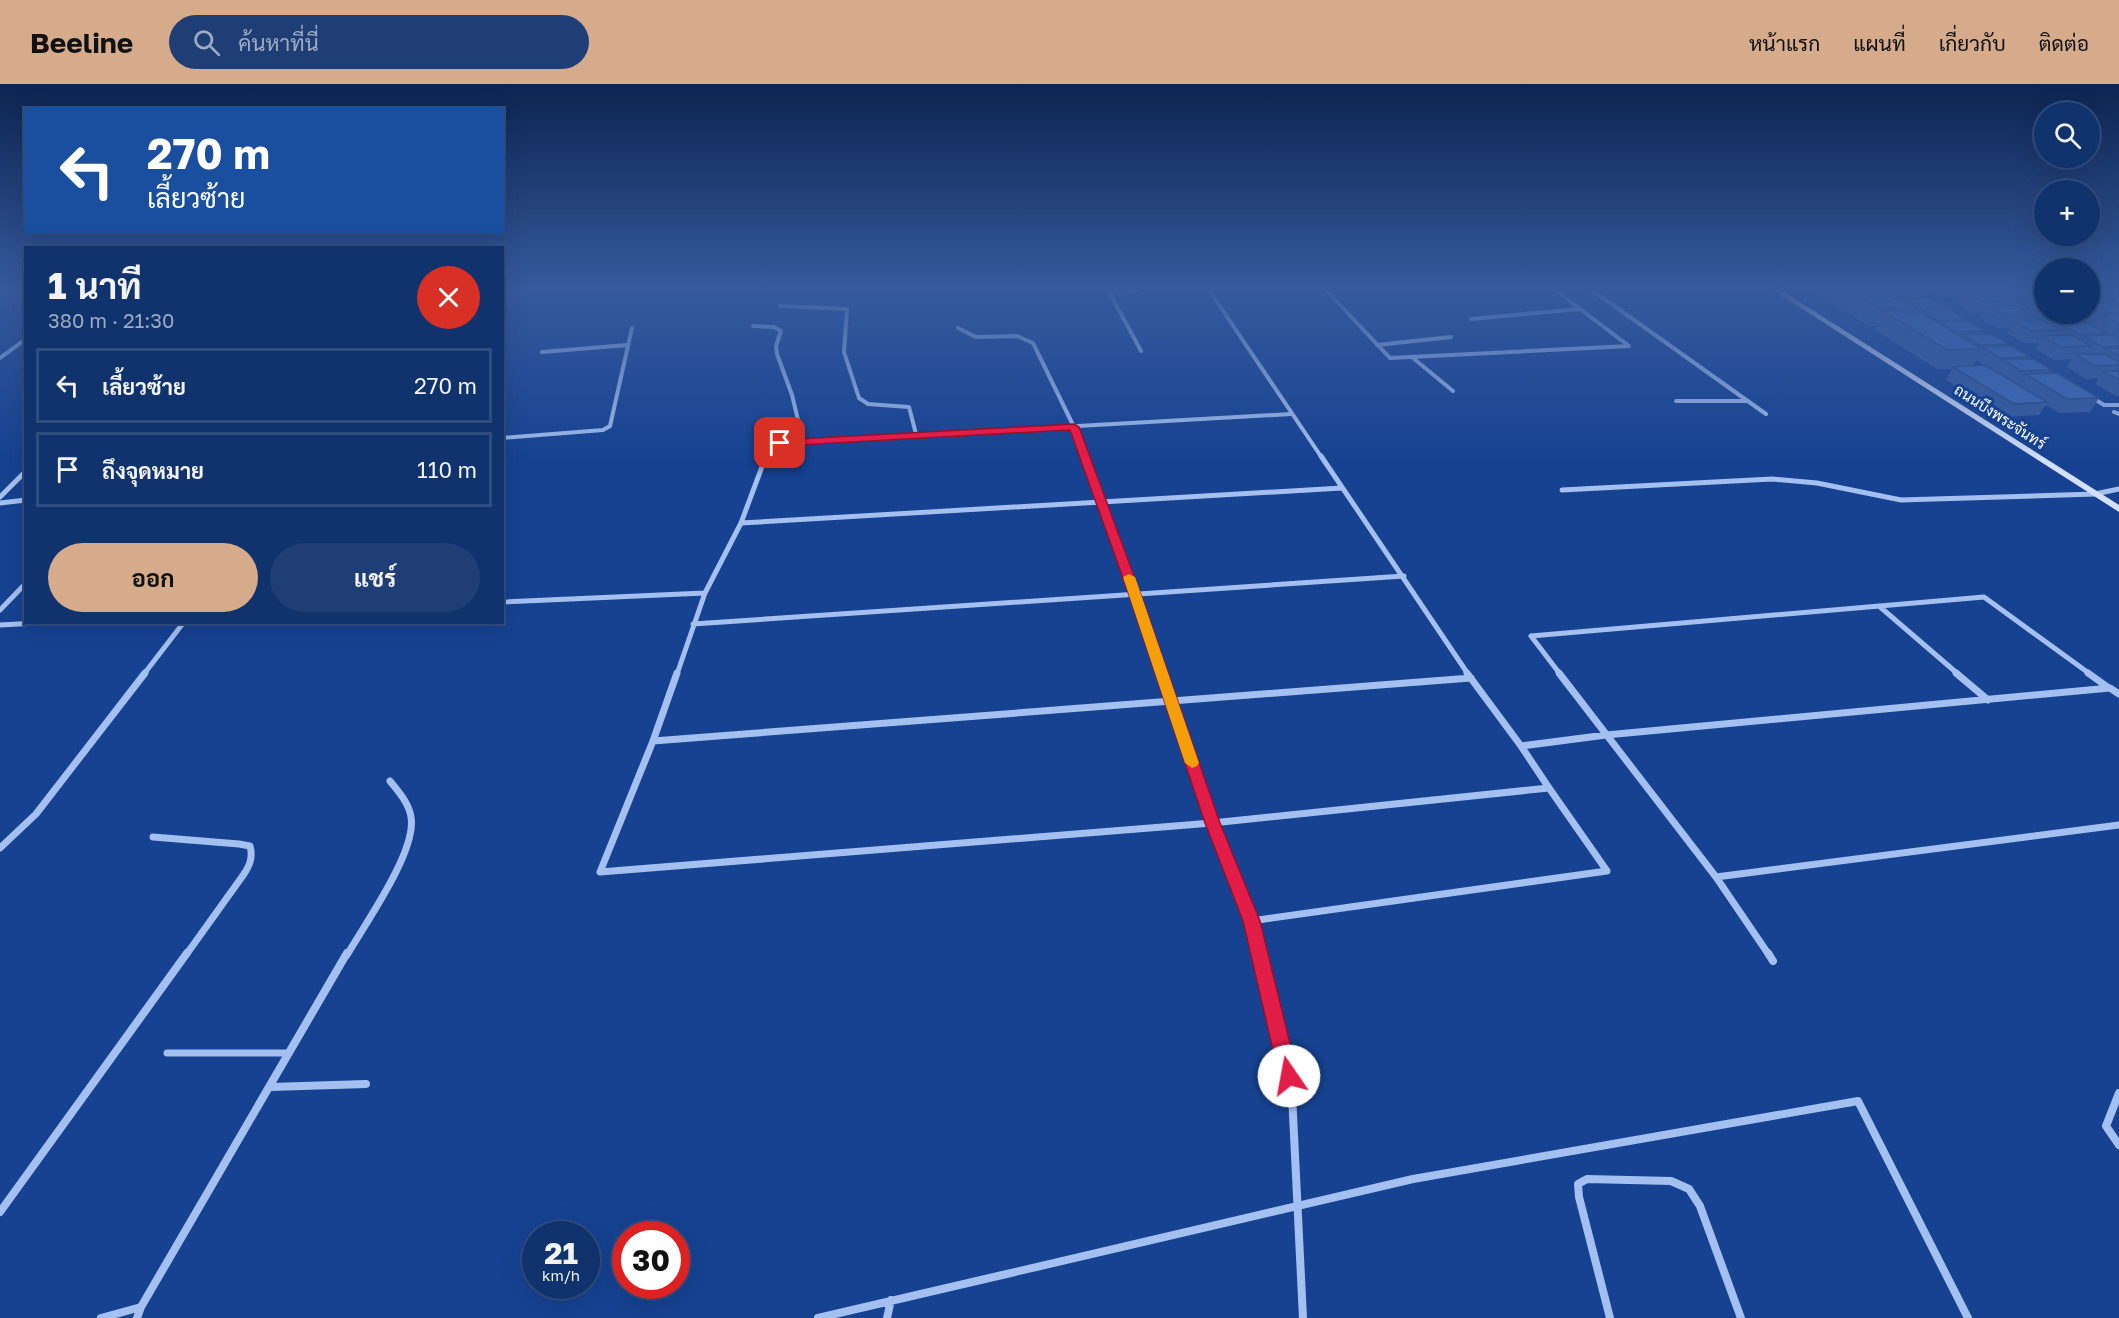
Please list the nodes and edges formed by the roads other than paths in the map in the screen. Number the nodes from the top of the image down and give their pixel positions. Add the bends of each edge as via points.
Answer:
1 (14, 348) edge
2 (596, 348) edge
3 (627, 348) edge
4 (776, 348) edge
5 (844, 348) edge
6 (1033, 348) edge
7 (1139, 348) edge
8 (1247, 348) edge
9 (1380, 348) edge
10 (1600, 348) edge
11 (1673, 348) edge
12 (1866, 348) edge
13 (1141, 351) dead end
14 (542, 352) dead end
15 (0, 358) edge
16 (1413, 358) junction
17 (1453, 391) dead end
18 (2084, 393) edge
19 (1676, 401) dead end
20 (1748, 401) junction
21 (2119, 405) edge
22 (1291, 414) junction
23 (1766, 414) dead end
24 (1074, 427) junction
25 (916, 434) junction
26 (504, 438) edge
27 (803, 441) junction
28 (24, 473) edge
29 (1342, 488) junction
30 (2119, 489) edge
31 (1562, 490) dead end
32 (2095, 494) junction
33 (0, 497) edge
34 (24, 500) edge
35 (0, 503) edge
36 (1101, 503) junction
37 (2119, 509) edge
38 (741, 523) junction
39 (1404, 576) junction
40 (24, 585) edge
41 (705, 593) junction
42 (1135, 595) junction
43 (504, 602) edge
44 (1879, 606) junction
45 (0, 610) edge
46 (24, 624) edge
47 (181, 624) edge
48 (693, 624) junction
49 (0, 625) edge
50 (1471, 678) junction
51 (2110, 688) junction
52 (2119, 694) edge
53 (1988, 700) junction
54 (1171, 701) junction
55 (1606, 735) junction
56 (653, 741) junction
57 (1521, 746) junction
58 (390, 781) dead end
59 (1549, 788) junction
60 (1212, 823) junction
61 (2119, 825) edge
62 (153, 837) dead end
63 (0, 848) edge
64 (1716, 877) junction
65 (1251, 921) junction
66 (1773, 961) dead end
67 (167, 1053) dead end
68 (291, 1053) junction
69 (366, 1084) dead end
70 (271, 1087) junction
71 (2119, 1093) edge
72 (2119, 1145) edge
73 (1296, 1207) junction
74 (0, 1212) edge
75 (891, 1300) junction
76 (141, 1307) junction
77 (101, 1318) edge
78 (137, 1318) edge
79 (818, 1318) edge
80 (887, 1318) edge
81 (1303, 1318) edge
82 (1610, 1318) edge
83 (1741, 1318) edge
84 (1968, 1318) edge

1 - 15 street
2 - 14 street
3 - 26 street via 610,426 603,430
4 - 27 street
5 - 25 street via 859,398 868,404 909,407
6 - 24 street
7 - 13 street
8 - 22 street
9 - 16 street via 1390,358
10 - 16 street
11 - 20 street
12 - 32 street, ถนนบึงพระจันทร์
16 - 17 street
18 - 21 street via 2104,405
19 - 20 street
20 - 23 street
22 - 24 street
22 - 29 street
24 - 25 street
24 - 36 street
25 - 27 street
27 - 38 street via 780,443 770,449
28 - 33 street
29 - 36 street
29 - 39 street
30 - 32 street
31 - 32 street via 1772,479 1817,483 1901,500
32 - 37 street, ถนนบึงพระจันทร์
34 - 35 street
36 - 38 street
36 - 42 street
38 - 41 street
39 - 42 street
39 - 50 street
40 - 45 street
41 - 43 street
41 - 48 street
42 - 48 street
42 - 54 street
44 - 51 street via 1984,597
44 - 53 street
44 - 55 street via 1531,636
46 - 49 street
47 - 63 street via 36,814
48 - 56 street
50 - 54 street
50 - 57 street
51 - 52 street
51 - 53 street
53 - 55 street
54 - 56 street
54 - 60 street
55 - 57 street
55 - 64 street
56 - 60 street via 600,872
57 - 59 street
58 - 68 street via 409,804 413,828 403,858
59 - 60 street
59 - 65 street via 1607,871
60 - 65 street
61 - 64 street
62 - 74 street via 239,844 250,846 253,853 238,883
64 - 66 street
65 - 73 street via 1292,1094
67 - 68 lane
68 - 70 street
69 - 70 street
70 - 76 street
71 - 72 street via 2106,1126
73 - 75 street
73 - 81 street
73 - 84 street via 1413,1179 1858,1101
75 - 79 street
75 - 80 street
76 - 77 street
76 - 78 street
82 - 83 street via 1579,1197 1578,1184 1587,1179 1671,1181 1689,1189 1700,1206

